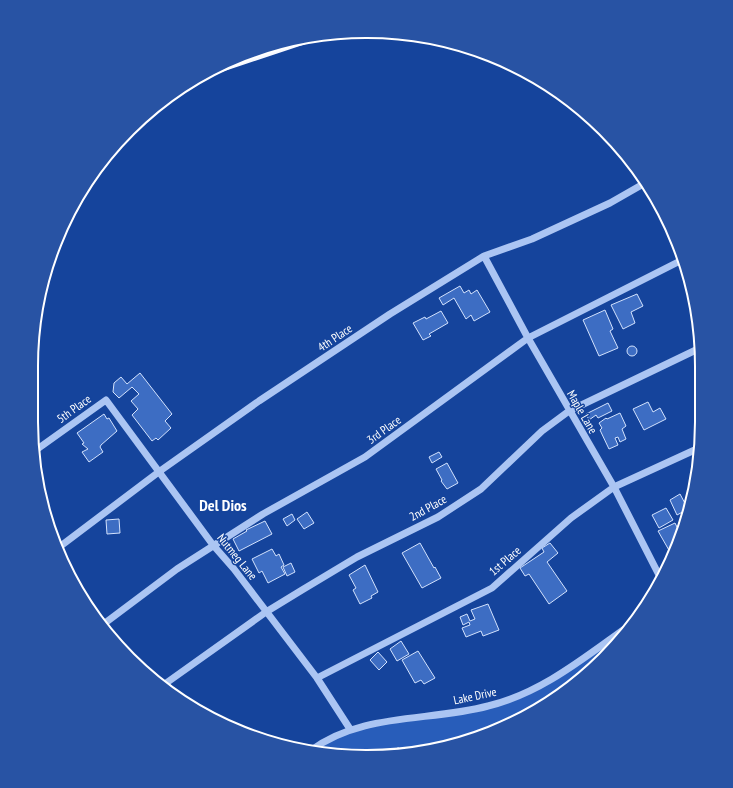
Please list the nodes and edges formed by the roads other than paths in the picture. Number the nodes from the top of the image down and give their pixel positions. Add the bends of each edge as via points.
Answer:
1 (640, 185) edge
2 (484, 256) junction
3 (678, 262) edge
4 (528, 338) junction
5 (694, 351) edge
6 (106, 400) joint
7 (569, 411) junction
8 (39, 448) edge
9 (693, 451) edge
10 (160, 471) junction
11 (614, 487) junction
12 (62, 545) edge
13 (213, 545) junction
14 (658, 573) edge
15 (266, 612) junction
16 (107, 622) edge
17 (615, 636) edge
18 (316, 678) junction
19 (167, 682) edge
20 (350, 729) junction
21 (317, 746) edge

1 - 2 street, 4th Place via 596,210 532,239
2 - 4 street, Maple Lane
2 - 10 street, 4th Place via 390,314 259,401
3 - 4 street, 3rd Place
4 - 7 street, Maple Lane
4 - 13 street, 3rd Place via 365,457 262,514
5 - 7 street, 2nd Place
6 - 8 street, 5th Place
6 - 10 street, Nutmeg Lane
7 - 11 street, Maple Lane
7 - 15 street, 2nd Place via 542,431 482,490 438,517 358,557
9 - 11 street, 1st Place
10 - 12 street, 4th Place
10 - 13 street, Nutmeg Lane
11 - 14 street, Maple Lane
11 - 18 street, 1st Place via 571,518 492,588
13 - 15 street, Nutmeg Lane
13 - 16 street, 3rd Place via 177,568
15 - 18 street, Nutmeg Lane
15 - 19 street, 2nd Place
17 - 20 street, Lake Drive via 566,670 517,698 475,709
18 - 20 street, Nutmeg Lane
20 - 21 street, Lake Drive via 334,735

